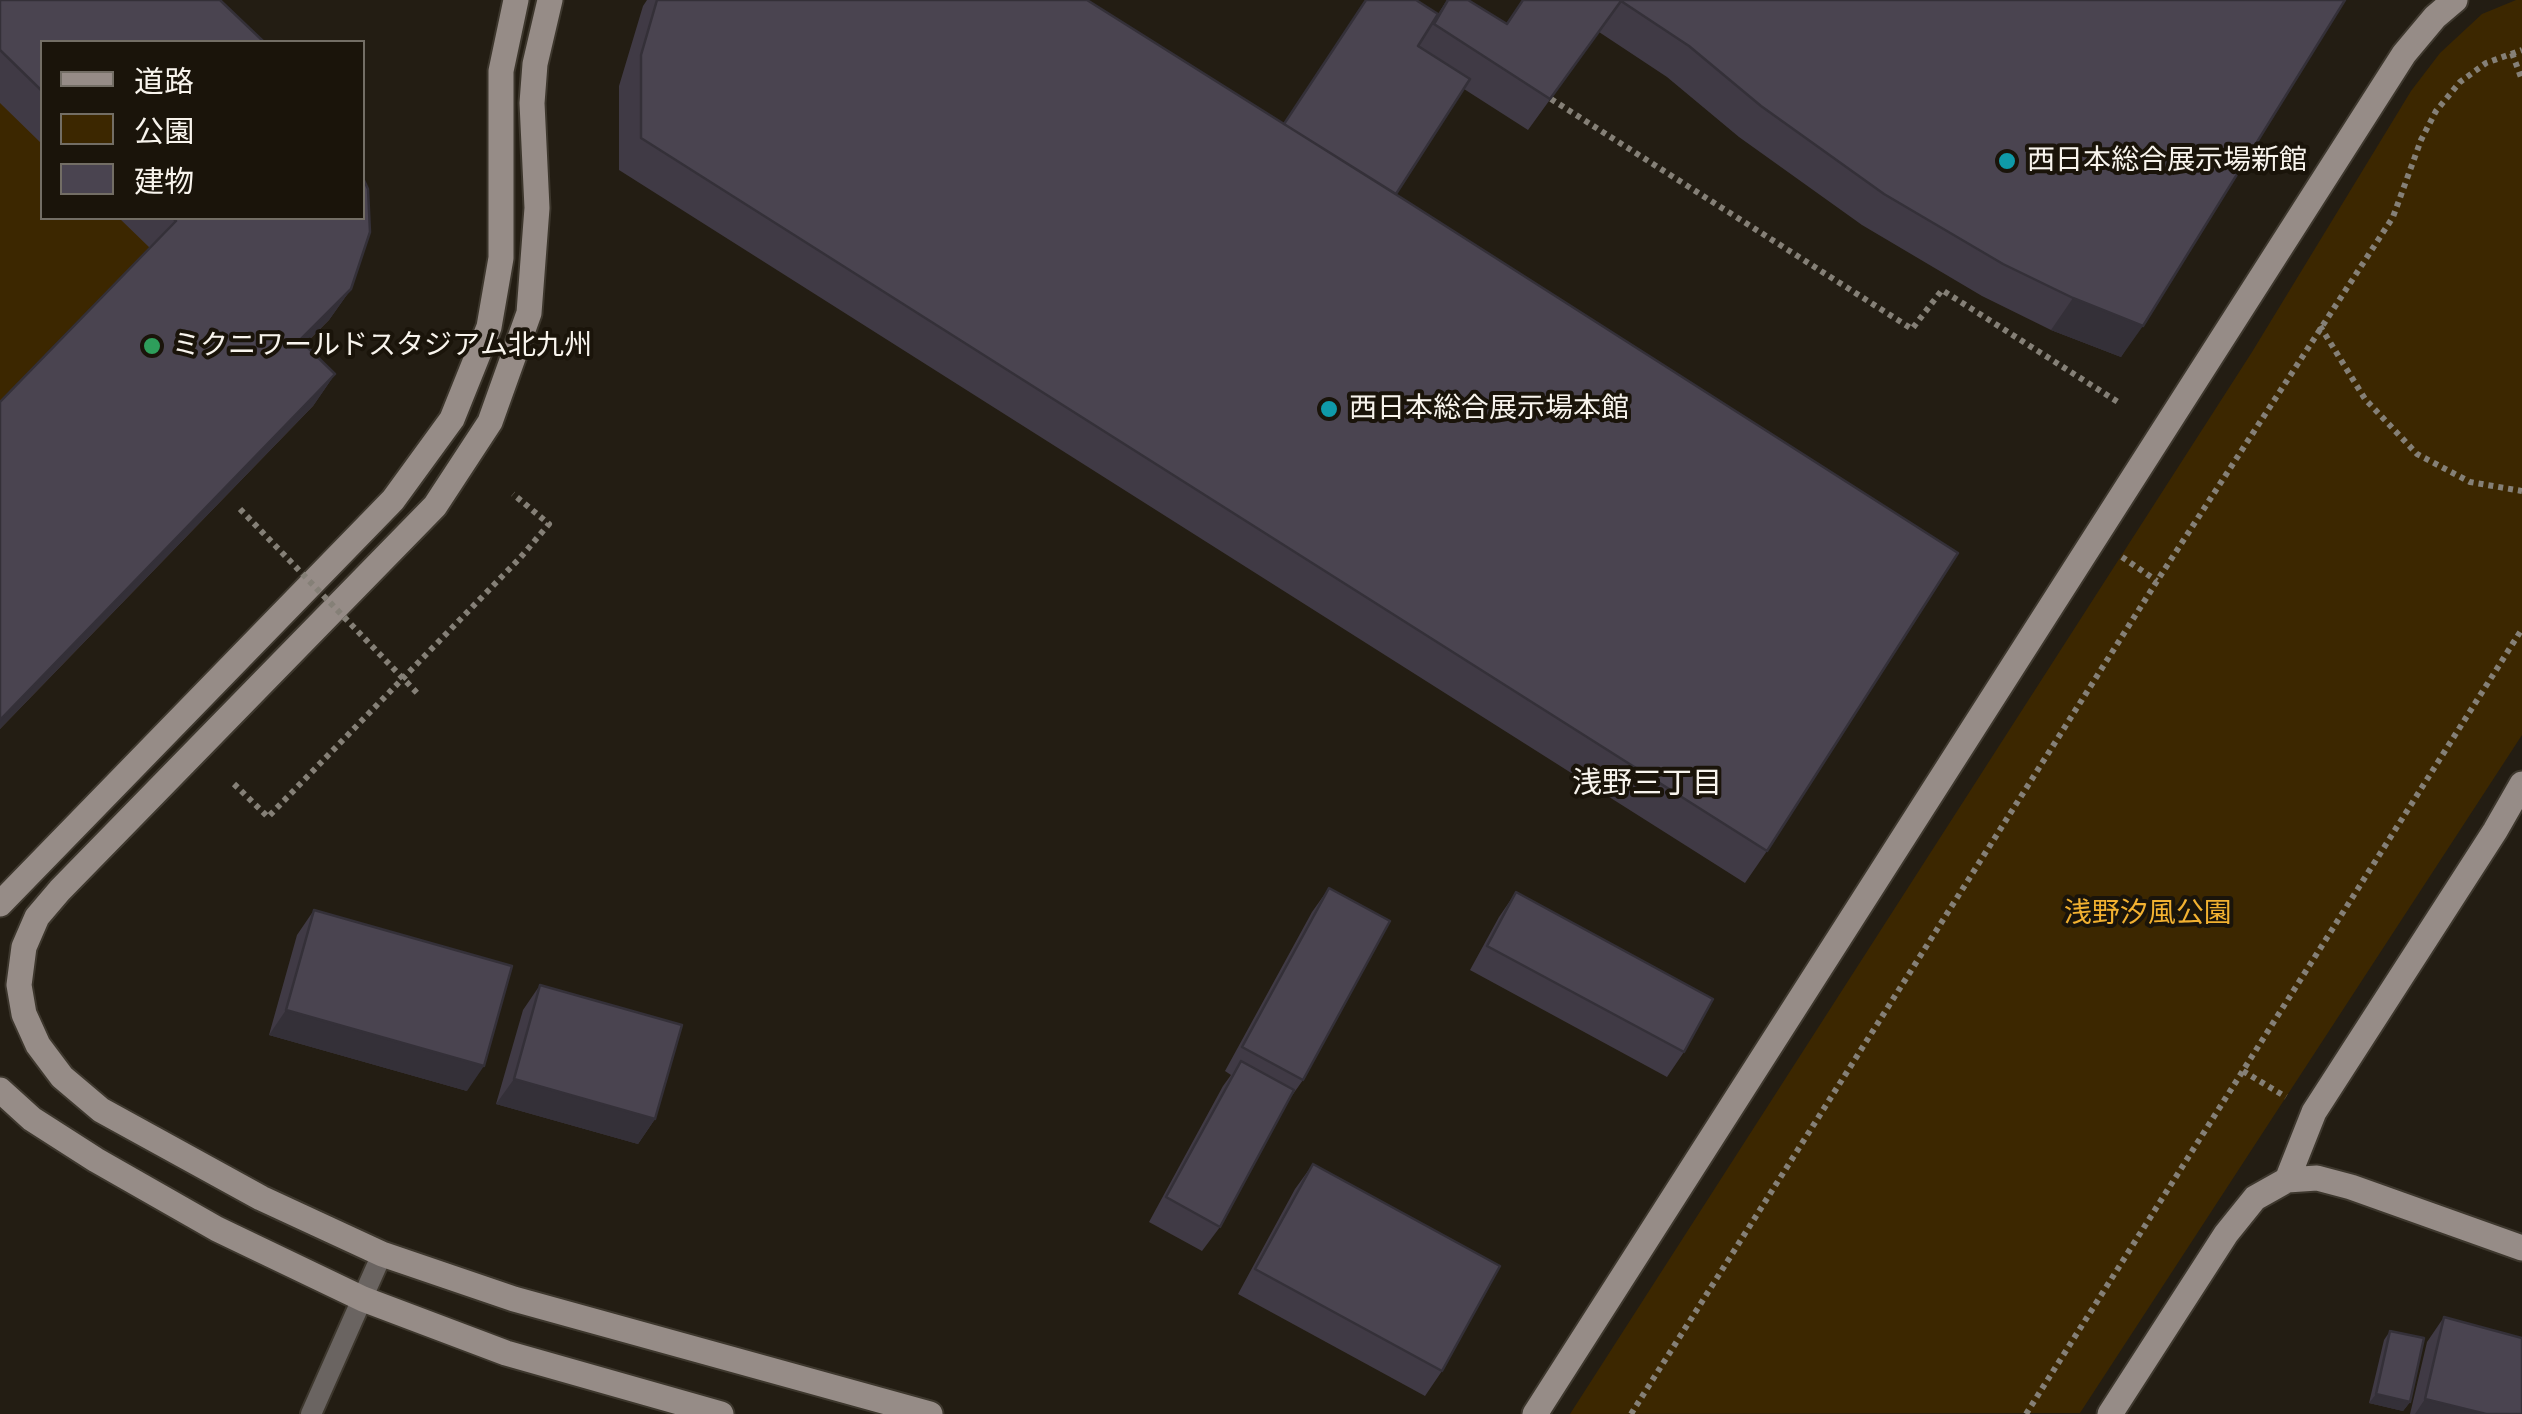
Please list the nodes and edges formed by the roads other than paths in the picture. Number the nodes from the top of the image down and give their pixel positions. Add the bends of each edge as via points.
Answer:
1 (516, 0) edge
2 (550, 0) edge
3 (2456, 0) edge
4 (2522, 784) edge
5 (0, 904) edge
6 (0, 1090) edge
7 (2287, 1180) junction
8 (2522, 1248) edge
9 (382, 1254) junction
10 (363, 1299) junction
11 (311, 1414) edge
12 (721, 1414) edge
13 (930, 1414) edge
14 (1535, 1414) edge
15 (2110, 1414) edge

1 - 5 street via 500,72 501,258 489,327 452,418 393,500
2 - 9 street via 532,104 537,208 529,312 490,422 435,506 60,890 24,947 24,1014 62,1078 101,1110 261,1198
3 - 14 street via 2404,54
4 - 7 street via 2314,1112
6 - 10 street via 32,1120 130,1180
7 - 8 street via 2351,1186
7 - 15 street via 2255,1198 2226,1234
9 - 10 lane
9 - 13 street via 532,1304
10 - 11 lane
10 - 12 street via 506,1354

